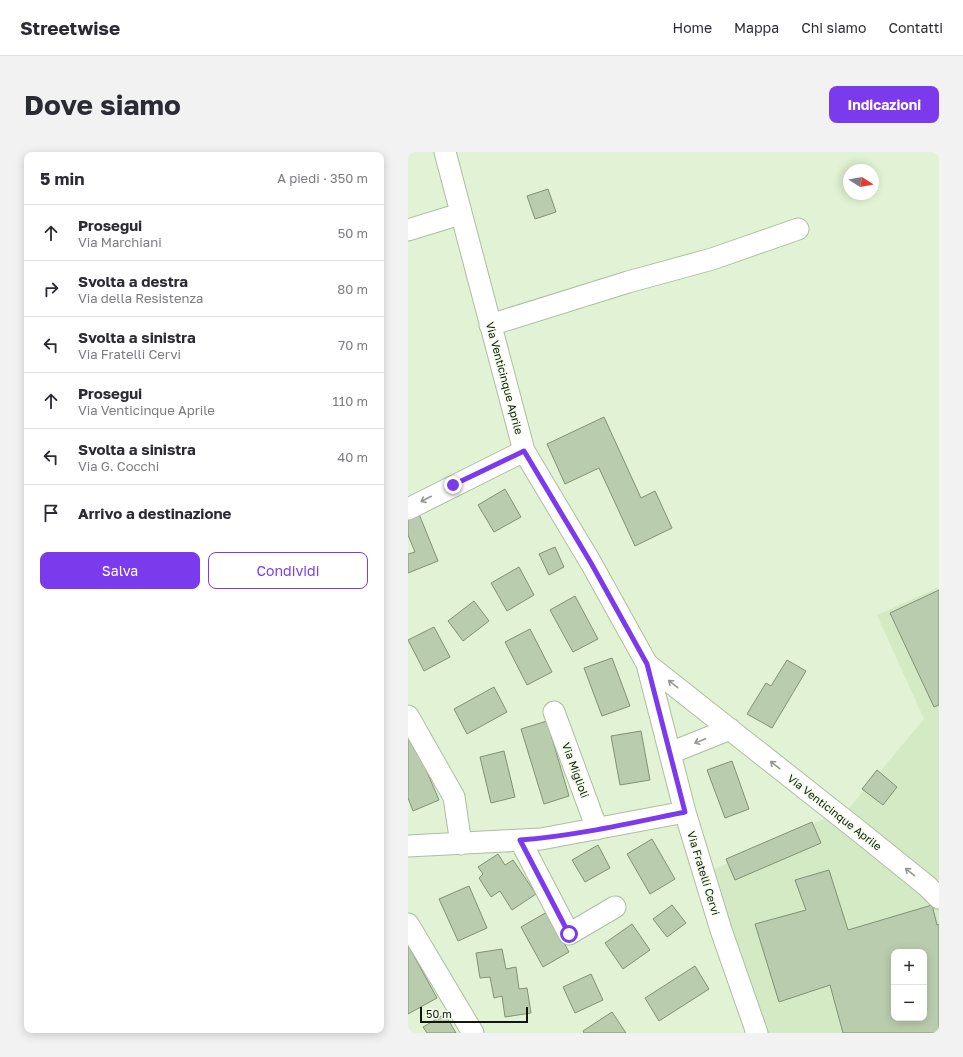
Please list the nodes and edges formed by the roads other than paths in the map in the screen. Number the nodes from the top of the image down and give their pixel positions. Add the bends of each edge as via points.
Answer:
1 (444, 152) edge
2 (460, 214) junction
3 (798, 229) dead end
4 (408, 230) edge
5 (490, 325) junction
6 (524, 451) junction
7 (408, 509) edge
8 (647, 664) junction
9 (554, 712) dead end
10 (408, 716) edge
11 (730, 729) junction
12 (670, 753) junction
13 (685, 812) junction
14 (597, 829) junction
15 (520, 840) junction
16 (462, 844) junction
17 (408, 846) edge
18 (939, 898) edge
19 (615, 908) dead end
20 (408, 924) edge
21 (473, 1033) edge
22 (757, 1033) edge

1 - 2 street, Via Venticinque Aprile
2 - 4 street
2 - 5 street, Via Venticinque Aprile
3 - 5 street via 712,260 628,282
5 - 6 street, Via Venticinque Aprile
6 -> 7 street
6 - 8 street, Via Venticinque Aprile via 591,563
11 -> 8 street, Via Venticinque Aprile
8 - 12 street, Via Fratelli Cervi
9 - 14 street, Via Miglioli
10 - 16 street via 454,797
11 -> 12 street
18 -> 11 street, Via Venticinque Aprile
12 - 13 street, Via Fratelli Cervi
13 - 14 street
13 - 22 street, Via Fratelli Cervi
14 - 15 street
15 - 16 street
15 - 19 street via 569,934
16 - 17 street
20 - 21 street

